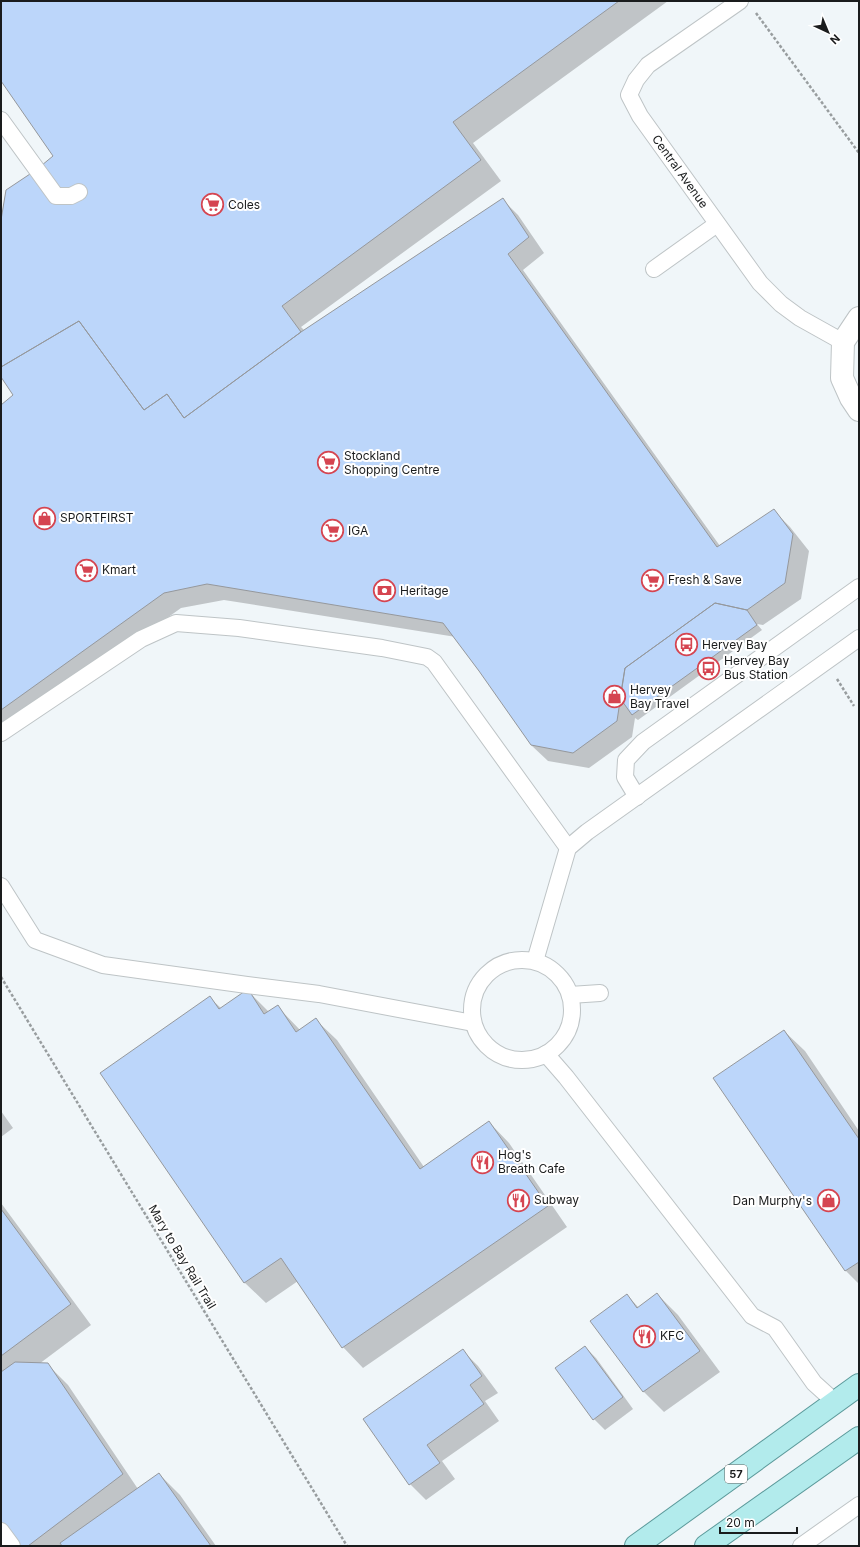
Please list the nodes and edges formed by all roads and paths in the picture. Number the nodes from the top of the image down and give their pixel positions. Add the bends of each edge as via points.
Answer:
1 (746, 4) edge
2 (1, 120) edge
3 (859, 153) edge
4 (79, 192) dead end
5 (717, 224) junction
6 (654, 269) dead end
7 (858, 319) edge
8 (843, 342) junction
9 (859, 410) edge
10 (859, 586) edge
11 (859, 638) edge
12 (825, 662) junction
13 (854, 706) dead end
14 (1, 733) edge
15 (637, 796) junction
16 (568, 848) junction
17 (1, 886) edge
18 (535, 961) junction
19 (1, 977) edge
20 (600, 993) dead end
21 (570, 995) junction
22 (473, 1023) junction
23 (546, 1054) junction
24 (859, 1385) edge
25 (835, 1402) junction
26 (859, 1403) edge
27 (859, 1438) edge
28 (859, 1505) edge
29 (1, 1531) edge
30 (12, 1546) edge
31 (347, 1546) edge
32 (636, 1546) edge
33 (706, 1546) edge
34 (802, 1546) edge

1 - 3 path
1 - 5 lane, Central Avenue via 648,65 636,80 629,95 640,116
2 - 4 lane via 56,196 71,196
5 - 6 lane
5 - 8 lane, Central Avenue via 760,283 781,304 800,318
7 - 8 street
8 - 9 street via 842,378
10 - 15 lane via 643,742 626,760 625,777
11 - 12 lane
12 - 13 path
12 - 15 lane
14 - 16 lane via 141,639 176,623 239,628 382,648 427,657 434,662
15 - 16 lane
16 - 18 lane
17 - 22 lane via 35,940 103,965 319,994
18 - 21 lane via 551,968 563,980
18 - 22 lane via 521,959 506,962 492,969 474,993 471,1007
19 - 31 path, Mary to Bay Rail Trail
20 - 21 lane
21 - 23 lane via 572,1012 568,1029 559,1044
22 - 23 lane via 477,1034 497,1054 513,1060 530,1059
23 - 25 lane via 752,1316 775,1328 814,1383
24 - 25 main road, 57
25 - 26 main road
25 - 32 main road, 57
27 - 33 main road
28 - 34 lane
29 - 30 lane

